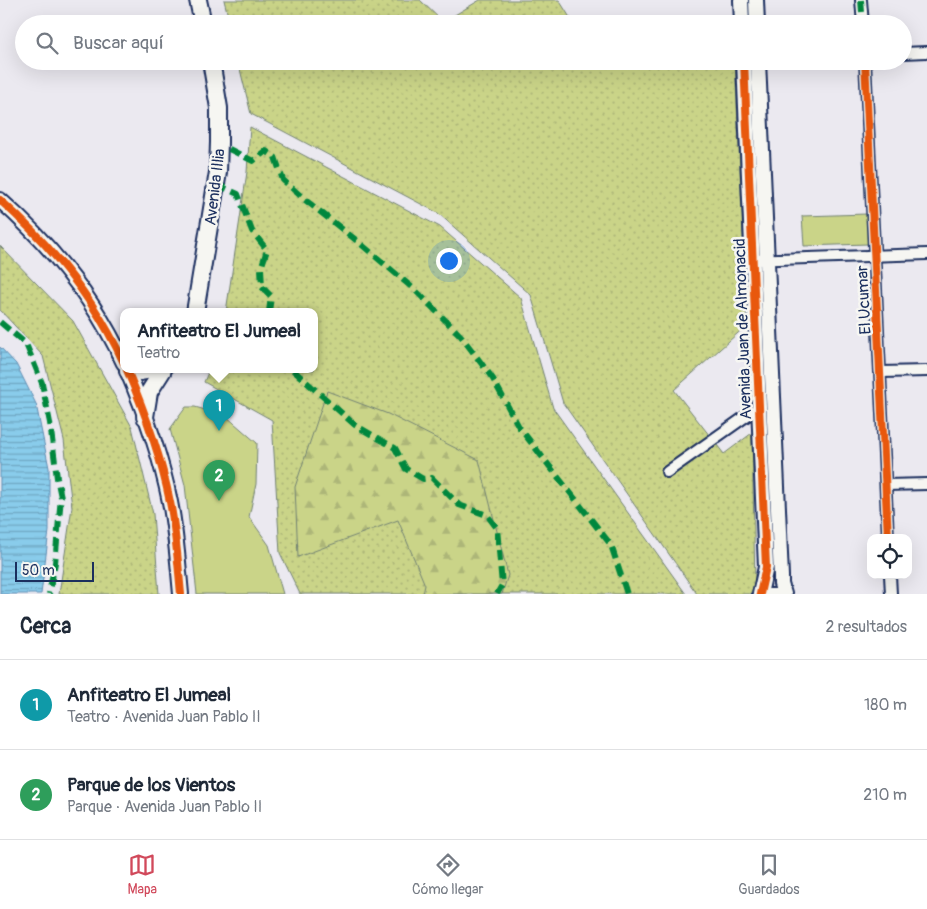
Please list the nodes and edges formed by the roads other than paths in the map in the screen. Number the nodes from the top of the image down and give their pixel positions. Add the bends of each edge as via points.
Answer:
1 (198, 0) edge
2 (741, 0) edge
3 (756, 0) edge
4 (861, 0) edge
5 (201, 15) edge
6 (742, 15) edge
7 (756, 15) edge
8 (862, 15) edge
9 (927, 52) edge
10 (912, 53) edge
11 (213, 70) edge
12 (744, 70) edge
13 (758, 70) edge
14 (866, 70) edge
15 (0, 200) edge
16 (927, 254) edge
17 (875, 256) junction
18 (767, 259) junction
19 (752, 260) junction
20 (196, 308) edge
21 (120, 354) edge
22 (927, 371) edge
23 (881, 372) junction
24 (128, 373) edge
25 (161, 373) edge
26 (759, 407) junction
27 (145, 417) junction
28 (667, 472) dead end
29 (927, 484) edge
30 (886, 485) junction
31 (888, 534) edge
32 (890, 579) edge
33 (181, 594) edge
34 (760, 594) edge
35 (769, 594) edge
36 (777, 594) edge
37 (784, 594) edge
38 (890, 594) edge

1 - 5 main road
2 - 6 street
3 - 7 street
4 - 8 street
9 - 10 street
11 - 20 main road, Avenida Illia via 219,108 219,152
12 - 19 street, Avenida Juan de Almonacid
13 - 18 street
14 - 17 street, El Ucumar
15 - 21 street via 52,250 89,301
16 - 17 street
17 - 18 street
17 - 23 street, El Ucumar
18 - 19 street
18 - 37 street
19 - 26 street, Avenida Juan de Almonacid
22 - 23 street
23 - 30 street, El Ucumar
24 - 27 street
25 - 27 main road via 149,392
26 - 28 street
26 - 34 street, Avenida Juan de Almonacid via 766,566
27 - 33 street via 170,504
29 - 30 street
30 - 31 street, El Ucumar
32 - 38 street
35 - 36 street

